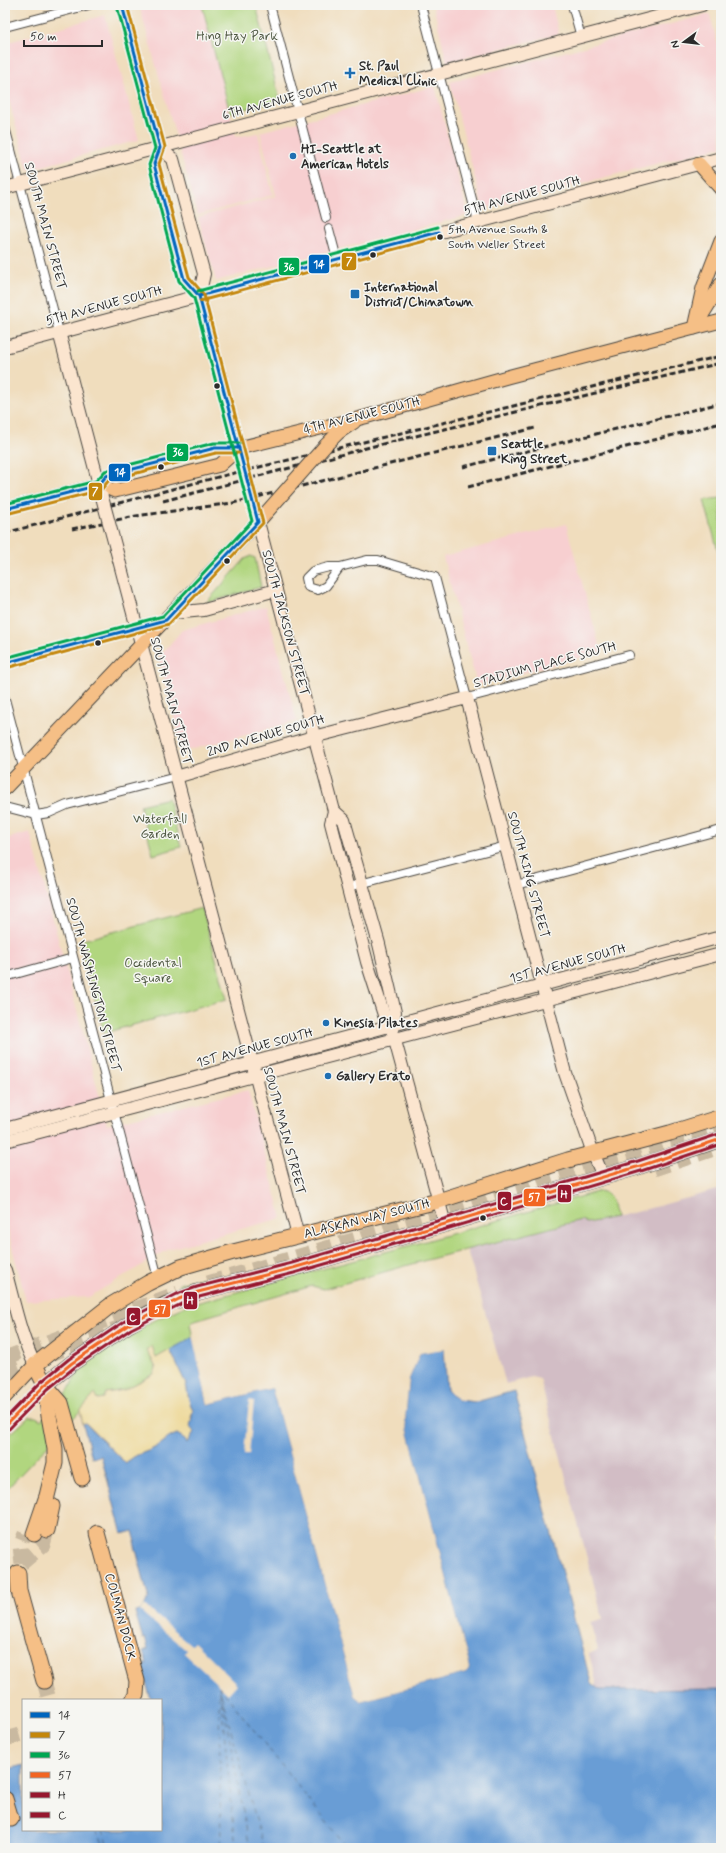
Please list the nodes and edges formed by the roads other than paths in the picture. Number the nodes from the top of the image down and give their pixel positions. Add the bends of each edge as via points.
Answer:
1 (89, 5) edge
2 (122, 5) edge
3 (270, 5) edge
4 (421, 5) edge
5 (572, 5) edge
6 (702, 5) edge
7 (5, 27) edge
8 (581, 37) junction
9 (439, 74) junction
10 (298, 111) junction
11 (5, 127) edge
12 (160, 148) junction
13 (721, 158) edge
14 (699, 164) junction
15 (20, 184) junction
16 (5, 188) edge
17 (721, 189) edge
18 (326, 218) dead end
19 (478, 222) junction
20 (329, 229) dead end
21 (721, 241) edge
22 (337, 259) junction
23 (721, 284) edge
24 (199, 296) junction
25 (721, 321) edge
26 (694, 328) junction
27 (59, 332) junction
28 (5, 346) edge
29 (365, 417) junction
30 (239, 448) junction
31 (101, 491) junction
32 (5, 509) edge
33 (258, 522) junction
34 (340, 567) dead end
35 (276, 590) junction
36 (169, 617) junction
37 (137, 628) junction
38 (141, 645) junction
39 (629, 655) dead end
40 (5, 663) edge
41 (467, 698) junction
42 (5, 699) edge
43 (315, 736) junction
44 (24, 768) junction
45 (176, 777) junction
46 (5, 788) edge
47 (5, 807) edge
48 (334, 811) junction
49 (36, 815) junction
50 (721, 830) edge
51 (506, 846) junction
52 (362, 884) junction
53 (516, 885) junction
54 (348, 887) junction
55 (721, 937) edge
56 (721, 954) edge
57 (73, 958) junction
58 (5, 977) edge
59 (542, 985) junction
60 (546, 1000) junction
61 (391, 1026) junction
62 (394, 1039) junction
63 (252, 1064) junction
64 (255, 1076) junction
65 (111, 1101) junction
66 (115, 1113) junction
67 (721, 1117) edge
68 (5, 1129) edge
69 (721, 1139) edge
70 (5, 1141) edge
71 (593, 1153) junction
72 (603, 1176) junction
73 (438, 1201) junction
74 (445, 1224) junction
75 (298, 1236) junction
76 (5, 1270) edge
77 (158, 1278) junction
78 (8, 1294) edge
79 (35, 1366) junction
80 (45, 1385) junction
81 (5, 1397) edge
82 (5, 1426) edge
83 (82, 1478) dead end
84 (35, 1533) tunnel mouth
85 (97, 1533) dead end
86 (18, 1573) dead end
87 (44, 1681) tunnel mouth
88 (136, 1681) junction
89 (134, 1699) edge
90 (137, 1699) edge
91 (5, 1799) edge
92 (11, 1819) dead end

1 - 7 street
2 - 12 main road, SOUTH JACKSON STREET
3 - 10 street
4 - 9 street
5 - 8 street
6 - 8 main road, 6TH AVENUE SOUTH
8 - 9 main road, 6TH AVENUE SOUTH
9 - 10 main road, 6TH AVENUE SOUTH
9 - 19 street
10 - 12 main road, 6TH AVENUE SOUTH
10 - 18 street
11 - 15 street, SOUTH MAIN STREET
12 - 15 main road, 6TH AVENUE SOUTH
12 - 24 main road, SOUTH JACKSON STREET via 154,164 170,226 184,279
12 - 24 main road, SOUTH JACKSON STREET via 173,159 204,274
13 - 14 main road, 5TH AVENUE SOUTH
14 - 17 main road
14 - 19 main road, 5TH AVENUE SOUTH
15 - 16 main road, 6TH AVENUE SOUTH
15 - 27 street, SOUTH MAIN STREET
19 - 22 main road, 5TH AVENUE SOUTH
20 - 22 street
21 - 26 main road via 703,288
22 - 24 main road, 5TH AVENUE SOUTH
23 - 26 main road
24 - 27 main road, 5TH AVENUE SOUTH
24 - 30 main road, SOUTH JACKSON STREET
25 - 26 main road, 4TH AVENUE SOUTH
26 - 29 main road, 4TH AVENUE SOUTH
27 - 28 main road, 5TH AVENUE SOUTH
27 - 31 main road, SOUTH MAIN STREET
29 - 30 main road, 4TH AVENUE SOUTH
29 - 33 main road, bridge via 339,432
30 - 31 main road, 4TH AVENUE SOUTH via 215,448 106,476
30 - 33 main road, SOUTH JACKSON STREET, bridge
31 - 32 main road, 4TH AVENUE SOUTH
31 - 37 main road, SOUTH MAIN STREET, bridge
33 - 35 main road, SOUTH JACKSON STREET
33 - 36 main road
34 - 41 street, SOUTH KING STREET via 378,560 435,578
35 - 36 main road
35 - 43 main road, SOUTH JACKSON STREET
36 - 37 main road
36 - 38 main road
37 - 38 main road, SOUTH MAIN STREET
37 - 40 main road
38 - 44 main road
38 - 45 main road, SOUTH MAIN STREET
39 - 41 street, STADIUM PLACE SOUTH
41 - 43 main road, 2ND AVENUE SOUTH
41 - 51 main road, SOUTH KING STREET
42 - 44 street, SOUTH WASHINGTON STREET
43 - 45 main road, 2ND AVENUE SOUTH
43 - 48 main road, SOUTH JACKSON STREET
44 - 46 main road
44 - 49 street, SOUTH WASHINGTON STREET
45 - 49 street, 2ND AVENUE SOUTH
45 - 63 main road, SOUTH MAIN STREET
47 - 49 street, 2ND AVENUE SOUTH
48 - 52 main road, SOUTH JACKSON STREET via 344,820
48 - 54 main road, SOUTH JACKSON STREET via 331,823
49 - 57 street, SOUTH WASHINGTON STREET
50 - 53 street
51 - 52 street
51 - 53 main road, SOUTH KING STREET
52 - 54 street
52 - 61 main road, SOUTH JACKSON STREET via 395,1012
53 - 59 main road, SOUTH KING STREET
54 - 61 main road, SOUTH JACKSON STREET via 373,981 384,1015
55 - 59 main road, 1ST AVENUE SOUTH
56 - 60 main road, 1ST AVENUE SOUTH
57 - 58 street
57 - 65 street, SOUTH WASHINGTON STREET
59 - 60 main road, SOUTH KING STREET
59 - 61 main road, 1ST AVENUE SOUTH
60 - 62 main road, 1ST AVENUE SOUTH
60 - 71 main road, SOUTH KING STREET via 565,1073
61 - 62 main road, SOUTH JACKSON STREET
61 - 63 main road, 1ST AVENUE SOUTH
62 - 64 main road, 1ST AVENUE SOUTH
62 - 73 main road, SOUTH JACKSON STREET
63 - 64 main road, SOUTH MAIN STREET
63 - 65 main road, 1ST AVENUE SOUTH
64 - 66 main road, 1ST AVENUE SOUTH
64 - 75 main road, SOUTH MAIN STREET
65 - 66 street, SOUTH WASHINGTON STREET
65 - 68 main road, 1ST AVENUE SOUTH
66 - 70 main road, 1ST AVENUE SOUTH
66 - 77 street, SOUTH WASHINGTON STREET
67 - 71 highway, ALASKAN WAY SOUTH
69 - 72 highway, ALASKAN WAY SOUTH
71 - 72 main road, SOUTH KING STREET
71 - 73 highway, ALASKAN WAY SOUTH
72 - 74 highway, ALASKAN WAY SOUTH
73 - 74 main road, SOUTH JACKSON STREET
73 - 75 highway, ALASKAN WAY SOUTH
74 - 80 highway, ALASKAN WAY SOUTH via 198,1292 165,1305 116,1333
75 - 77 highway, ALASKAN WAY SOUTH via 182,1267
76 - 78 main road
77 - 79 highway, ALASKAN WAY SOUTH via 111,1305
78 - 79 main road
79 - 80 highway
79 - 81 main road
80 - 82 main road
80 - 83 highway via 61,1403
80 - 84 highway via 56,1449 47,1496
85 - 88 highway, COLMAN DOCK
86 - 87 highway via 19,1591
88 - 89 highway, COLMAN DOCK
88 - 90 highway
91 - 92 highway

